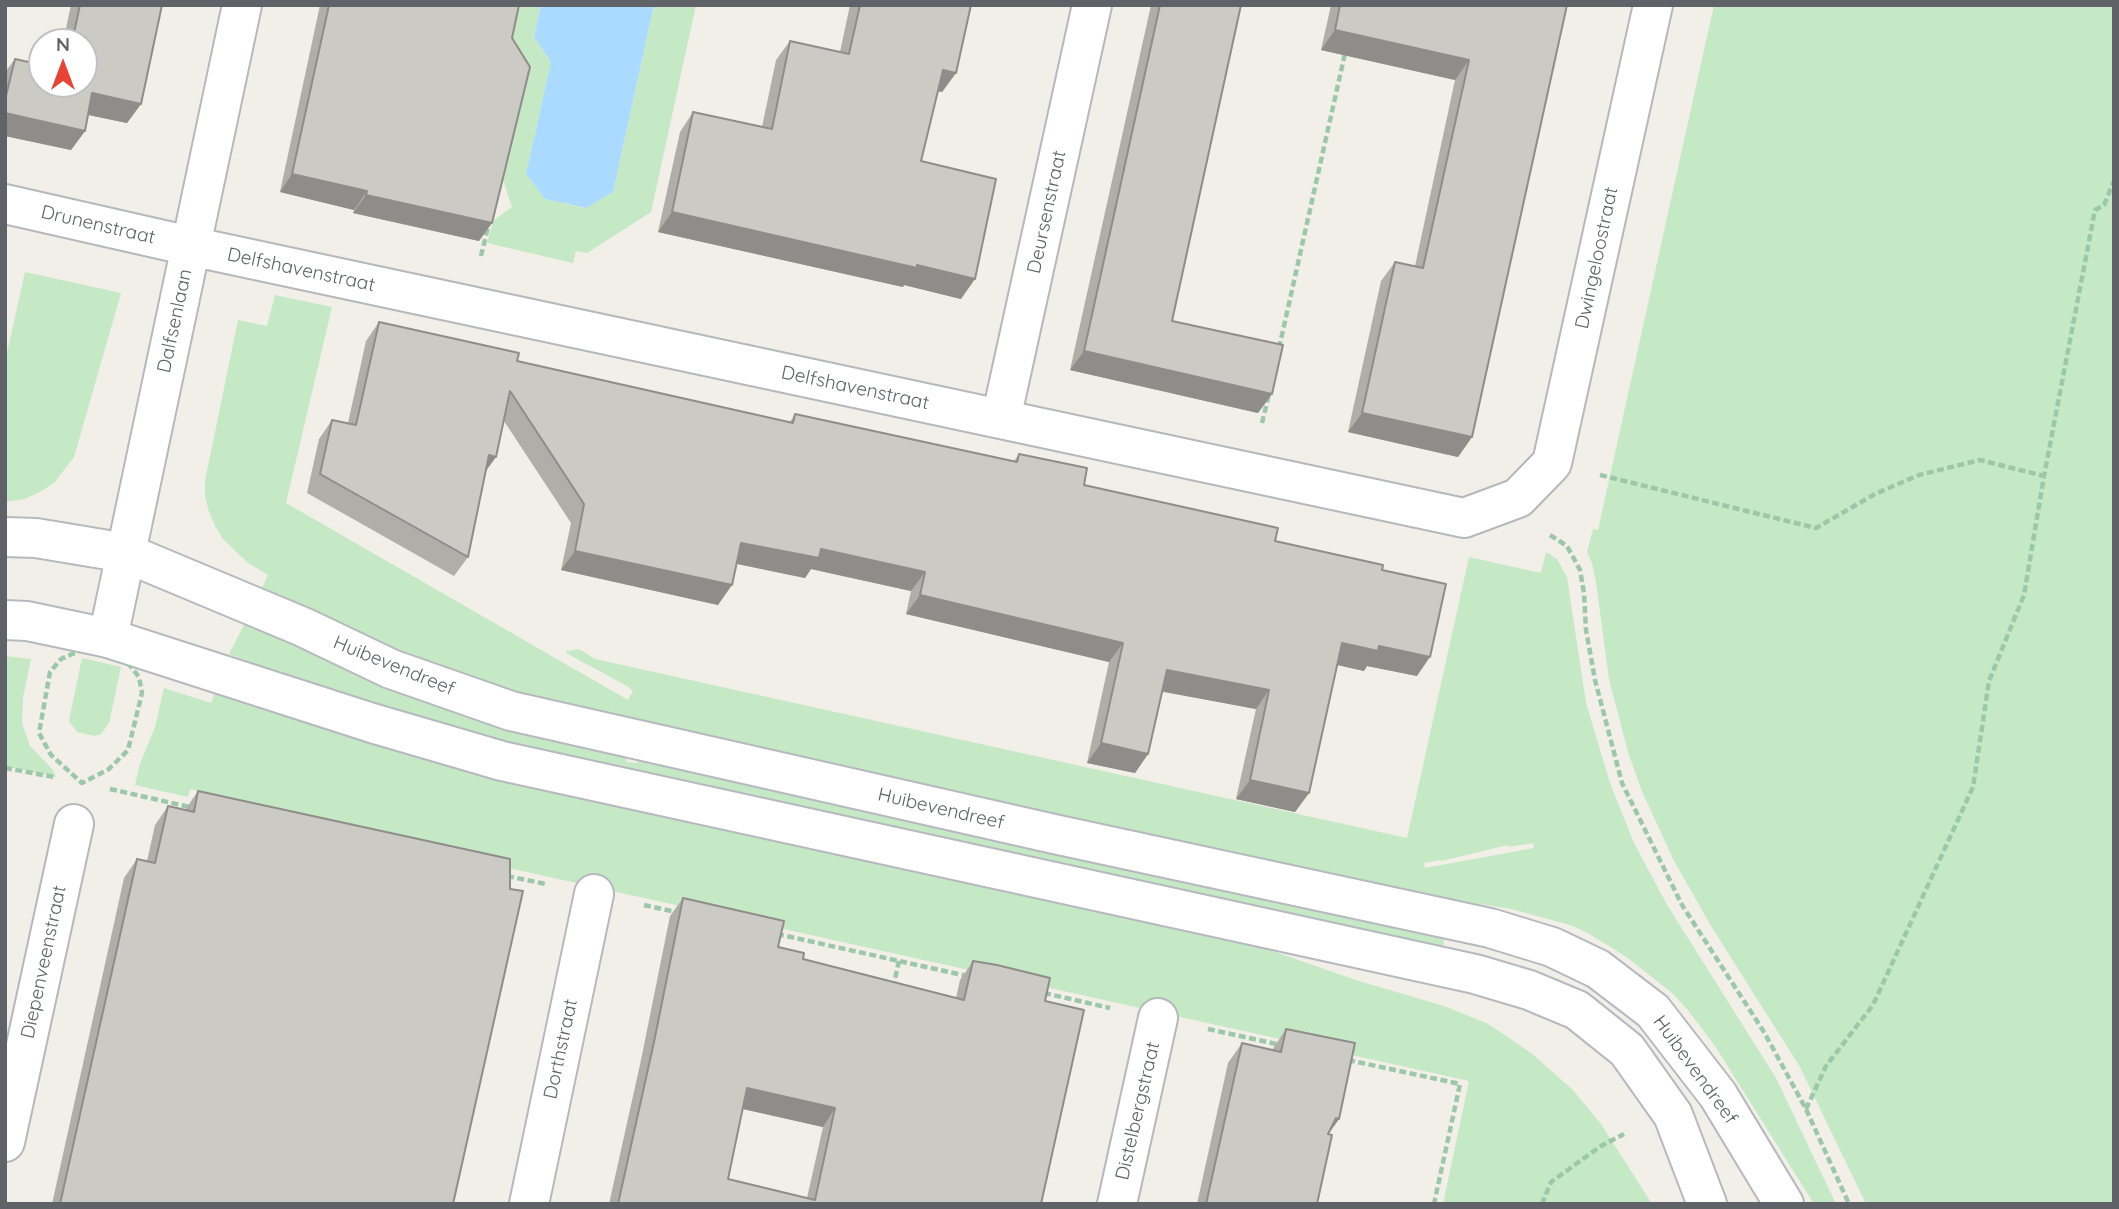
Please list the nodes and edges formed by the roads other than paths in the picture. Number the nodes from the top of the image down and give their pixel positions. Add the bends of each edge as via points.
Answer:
1 (242, 5) edge
2 (1092, 5) edge
3 (1653, 5) edge
4 (5, 204) edge
5 (190, 246) junction
6 (1001, 419) junction
7 (1518, 498) joint
8 (5, 537) edge
9 (126, 553) junction
10 (5, 620) edge
11 (108, 638) junction
12 (74, 824) dead end
13 (594, 894) road end
14 (1158, 1018) road end
15 (5, 1142) edge
16 (529, 1204) edge
17 (1117, 1204) edge
18 (1707, 1204) edge
19 (1784, 1204) edge

1 - 5 street, Dalfsenlaan
2 - 6 street, Deursenstraat
3 - 7 street, Dwingeloostraat via 1552,463
4 - 5 street, Drunenstraat
5 - 6 street, Delfshavenstraat
5 - 9 street, Dalfsenlaan
6 - 7 street, Delfshavenstraat via 1464,517
8 - 9 street, Huibevendreef
9 - 11 street, Dalfsenlaan
9 - 19 street, Huibevendreef via 391,669 511,711 1490,928 1552,947 1598,969 1653,1011 1718,1095
10 - 11 street
11 - 18 street via 502,761 1462,971 1530,990 1577,1010 1627,1050 1673,1115
12 - 15 street, Diepenveenstraat
13 - 16 street, Dorthstraat
14 - 17 street, Distelbergstraat

